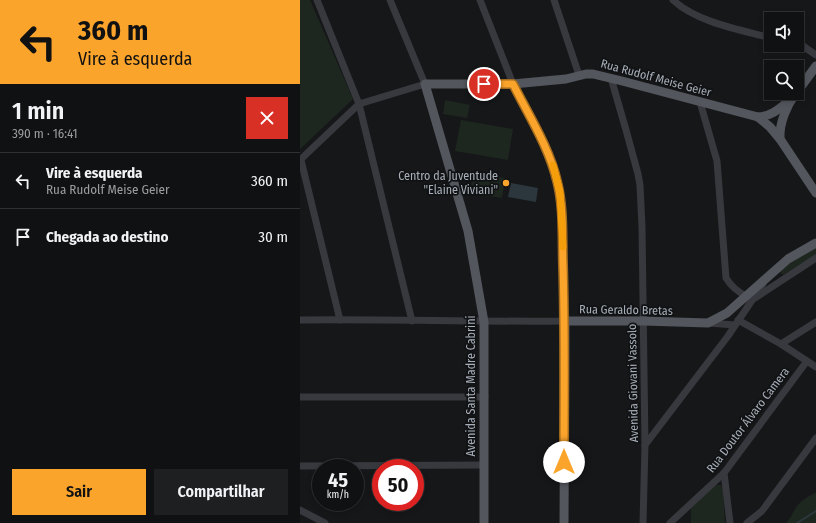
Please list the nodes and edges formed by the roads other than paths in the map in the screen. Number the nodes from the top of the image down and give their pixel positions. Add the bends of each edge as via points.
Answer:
1 (317, 0) edge
2 (390, 0) edge
3 (480, 0) edge
4 (554, 0) edge
5 (673, 0) edge
6 (764, 36) edge
7 (804, 47) edge
8 (816, 55) edge
9 (816, 66) edge
10 (580, 75) junction
11 (611, 78) junction
12 (804, 82) edge
13 (425, 84) junction
14 (513, 84) junction
15 (788, 100) edge
16 (792, 100) edge
17 (700, 102) junction
18 (359, 104) junction
19 (758, 117) junction
20 (780, 139) junction
21 (300, 160) edge
22 (816, 193) edge
23 (816, 243) edge
24 (816, 258) edge
25 (750, 298) junction
26 (300, 320) edge
27 (340, 320) junction
28 (412, 320) junction
29 (565, 321) junction
30 (643, 321) junction
31 (484, 322) junction
32 (816, 322) edge
33 (708, 323) junction
34 (736, 323) junction
35 (781, 344) junction
36 (807, 361) junction
37 (816, 367) edge
38 (300, 397) edge
39 (484, 397) junction
40 (816, 438) edge
41 (645, 445) junction
42 (484, 465) junction
43 (300, 466) edge
44 (724, 474) junction
45 (300, 510) edge
46 (326, 523) edge
47 (484, 523) edge
48 (564, 523) edge
49 (643, 523) edge
50 (670, 523) edge
51 (730, 523) edge
52 (747, 523) edge

1 - 18 street
2 - 13 street, Avenida Santa Madre Cabrini
3 - 14 street
4 - 10 street
5 - 6 street via 711,22
7 - 8 street
9 - 12 main road
10 - 11 main road, Rua Rudolf Meise Geier via 594,74
10 - 14 main road, Rua Rudolf Meise Geier via 566,79
11 - 17 main road, Rua Rudolf Meise Geier
11 - 30 street, Avenida Giovani Vassolo via 640,185
13 - 14 main road, Rua Rudolf Meise Geier
13 - 18 street, Rua Rudolf Meise Geier
13 - 31 main road, Avenida Santa Madre Cabrini via 468,231
14 - 29 street via 547,150 560,192
15 - 19 main road via 772,114
16 - 20 main road via 782,120
17 - 19 main road, Rua Rudolf Meise Geier
17 - 25 street via 717,161 726,278 737,291
18 - 21 street
18 - 28 street
19 - 20 main road
20 - 22 main road
21 - 27 street
23 - 25 main road via 788,259
24 - 25 street
25 - 33 main road
25 - 34 street
26 - 27 street, Rua Geraldo Bretas
27 - 28 street, Rua Geraldo Bretas
28 - 31 street, Rua Geraldo Bretas
29 - 30 main road, Rua Geraldo Bretas
29 - 31 street, Rua Geraldo Bretas
29 - 48 main road
30 - 33 main road, Rua Geraldo Bretas
30 - 41 street, Avenida Giovani Vassolo
31 - 39 main road, Avenida Santa Madre Cabrini
32 - 35 street
33 - 34 street, Rua Geraldo Bretas
34 - 35 street, Rua Geraldo Bretas
34 - 41 street
35 - 36 street, Rua Geraldo Bretas
36 - 37 street, Rua Geraldo Bretas
36 - 44 street, Rua Doutor Álvaro Camera
38 - 39 street
39 - 42 main road, Avenida Santa Madre Cabrini
40 - 52 street via 762,511
41 - 49 street, Avenida Giovani Vassolo
42 - 43 street
42 - 47 main road, Avenida Santa Madre Cabrini
44 - 50 street, Rua Doutor Álvaro Camera
44 - 51 street
45 - 46 street

